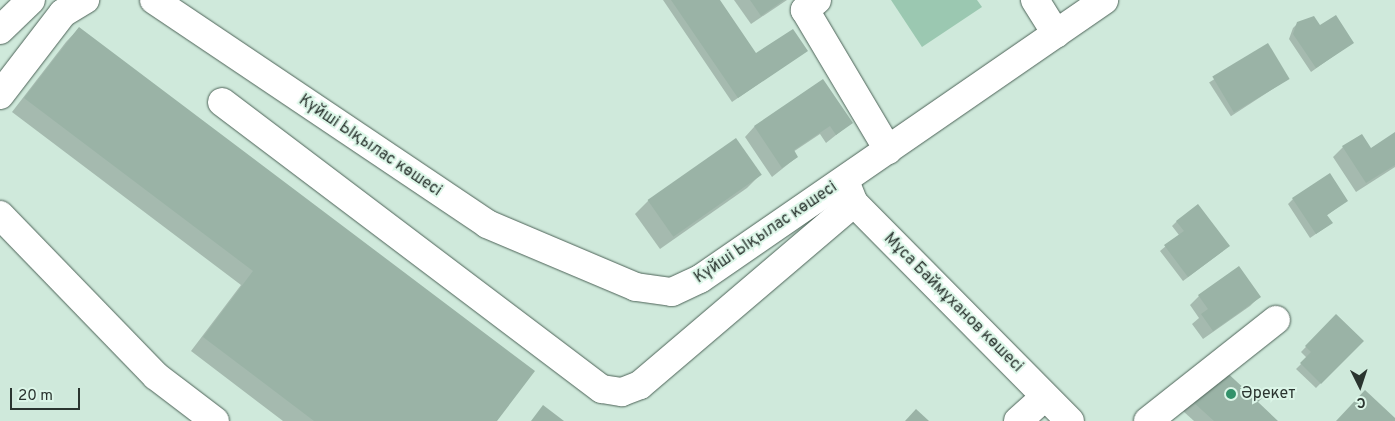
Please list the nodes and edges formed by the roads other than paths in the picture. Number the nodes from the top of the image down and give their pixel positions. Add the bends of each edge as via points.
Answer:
1 (85, 0) edge
2 (154, 0) edge
3 (817, 0) edge
4 (1035, 0) edge
5 (1104, 0) edge
6 (1056, 34) junction
7 (0, 95) edge
8 (222, 102) dead end
9 (888, 150) junction
10 (849, 192) junction
11 (0, 215) edge
12 (1276, 320) dead end
13 (1045, 397) junction
14 (214, 421) edge
15 (1018, 421) edge
16 (1070, 421) edge
17 (1148, 421) edge

1 - 7 street via 63,13
2 - 10 street, Күйші Ықылас көшесі via 487,224 636,287 672,292
3 - 9 street via 805,10
4 - 6 street
5 - 6 street, Күйші Ықылас көшесі
6 - 9 street, Күйші Ықылас көшесі
8 - 10 street via 602,389 622,392 640,385
9 - 10 street, Күйші Ықылас көшесі
10 - 13 street, Мұса Баймұханов көшесі
11 - 14 street via 156,376
12 - 17 street
13 - 15 street
13 - 16 street, Мұса Баймұханов көшесі

